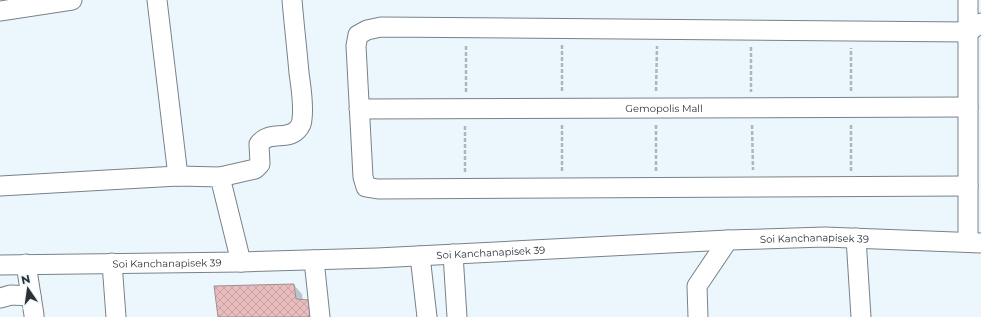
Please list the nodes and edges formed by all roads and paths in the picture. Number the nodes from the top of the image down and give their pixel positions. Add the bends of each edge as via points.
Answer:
1 (72, 0) edge
2 (157, 0) edge
3 (292, 0) edge
4 (968, 0) edge
5 (0, 10) edge
6 (974, 28) edge
7 (968, 108) junction
8 (359, 109) junction
9 (178, 176) junction
10 (220, 177) junction
11 (0, 186) edge
12 (968, 186) junction
13 (856, 238) junction
14 (728, 240) junction
15 (974, 242) edge
16 (453, 254) junction
17 (420, 256) junction
18 (314, 260) junction
19 (241, 262) junction
20 (26, 264) junction
21 (112, 264) junction
22 (0, 265) edge
23 (31, 296) junction
24 (0, 298) edge
25 (34, 317) edge
26 (116, 317) edge
27 (320, 317) edge
28 (427, 317) edge
29 (457, 317) edge
30 (698, 317) edge
31 (861, 317) edge

1 - 5 street
2 - 9 street
3 - 10 street via 302,98 300,126 292,134 264,138 259,144 260,164 255,169
4 - 6 street
6 - 7 street
6 - 8 street via 381,28 367,30 358,35 356,46
7 - 8 street, Gemopolis Mall
7 - 12 street
8 - 12 street via 363,177 366,186 378,189
9 - 10 street
9 - 11 street
10 - 19 street
12 - 15 street
13 - 14 street, Soi Kanchanapisek 39
13 - 15 street, Soi Kanchanapisek 39
13 - 31 street
14 - 16 street, Soi Kanchanapisek 39
14 - 30 street via 697,286
16 - 17 street, Soi Kanchanapisek 39
16 - 29 street
17 - 18 street, Soi Kanchanapisek 39
17 - 28 street
18 - 19 street, Soi Kanchanapisek 39
18 - 27 street
19 - 21 street, Soi Kanchanapisek 39
20 - 21 street, Soi Kanchanapisek 39
20 - 22 street, Soi Kanchanapisek 39
20 - 23 street
21 - 26 street
23 - 24 street via 10,295
23 - 25 street

